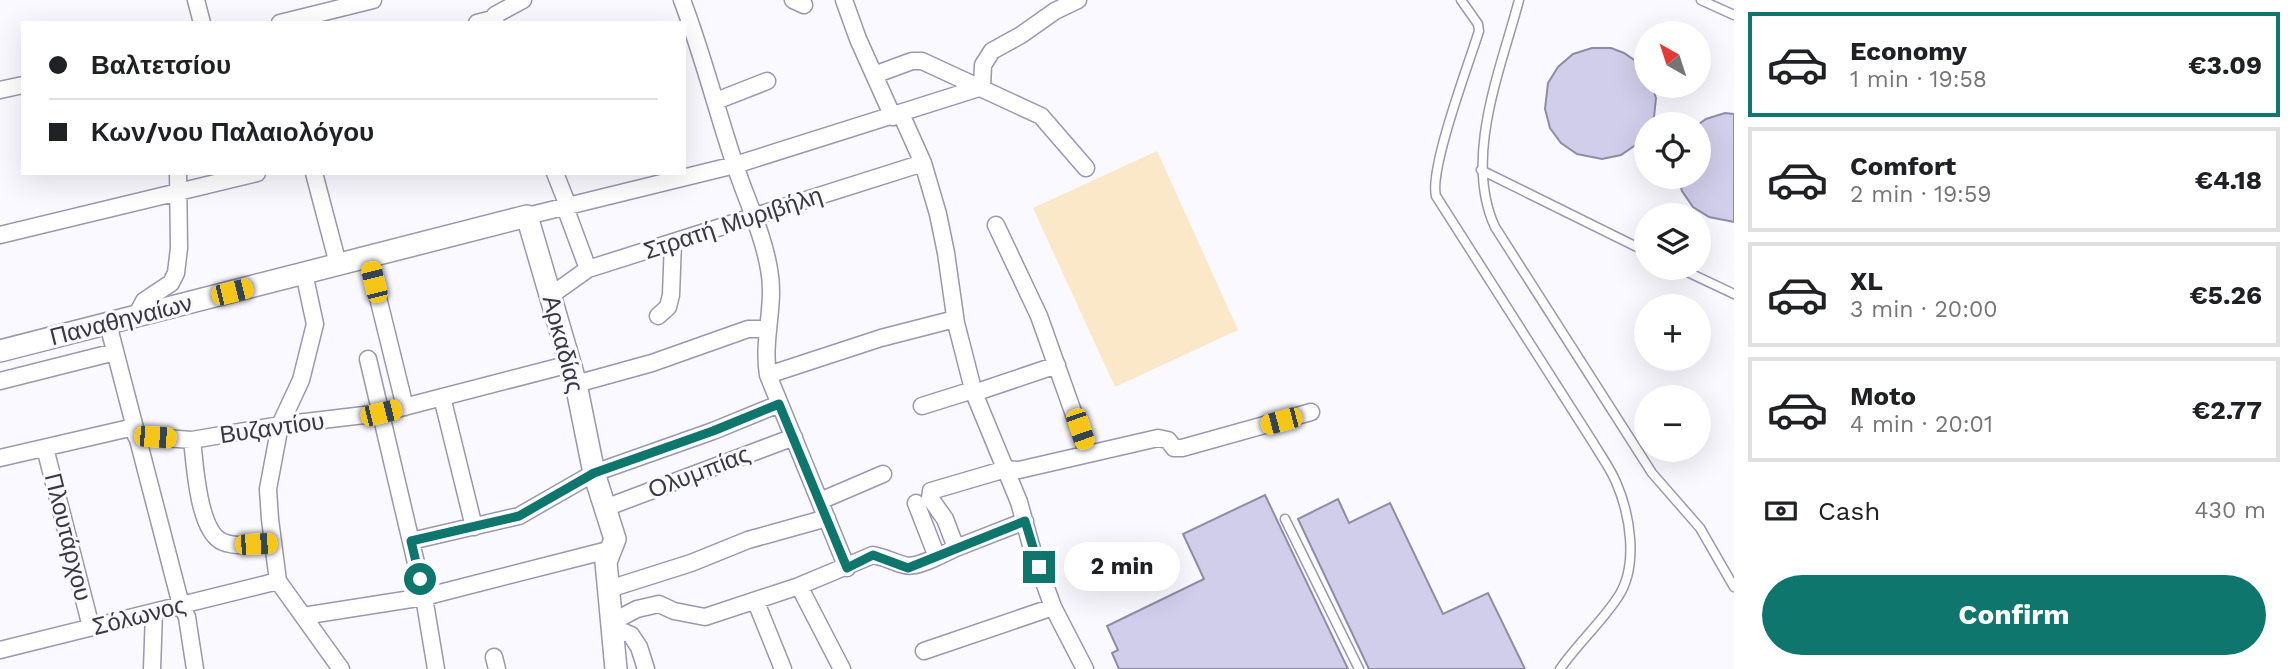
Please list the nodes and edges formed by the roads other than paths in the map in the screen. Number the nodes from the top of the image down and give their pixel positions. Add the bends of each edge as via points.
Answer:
1 (196, 0) edge
2 (373, 0) edge
3 (523, 0) edge
4 (682, 0) edge
5 (844, 0) edge
6 (1077, 0) edge
7 (1461, 0) edge
8 (1519, 0) edge
9 (1701, 0) edge
10 (495, 14) edge
11 (1734, 15) edge
12 (201, 21) edge
13 (288, 21) edge
14 (874, 75) junction
15 (767, 81) dead end
16 (21, 85) edge
17 (982, 87) junction
18 (0, 90) edge
19 (716, 101) junction
20 (897, 115) junction
21 (923, 163) junction
22 (735, 165) junction
23 (1086, 168) dead end
24 (1481, 170) junction
25 (178, 175) edge
26 (249, 175) edge
27 (315, 175) edge
28 (556, 175) edge
29 (178, 192) junction
30 (566, 206) junction
31 (527, 216) junction
32 (753, 217) junction
33 (996, 225) dead end
34 (0, 234) edge
35 (673, 242) junction
36 (1634, 246) edge
37 (368, 257) junction
38 (338, 264) junction
39 (588, 269) junction
40 (304, 273) junction
41 (1704, 280) edge
42 (1734, 294) edge
43 (550, 296) junction
44 (136, 316) junction
45 (658, 316) dead end
46 (955, 318) junction
47 (108, 324) junction
48 (766, 329) junction
49 (0, 351) edge
50 (115, 352) junction
51 (368, 359) dead end
52 (1057, 365) junction
53 (573, 374) junction
54 (768, 375) junction
55 (0, 381) edge
56 (973, 391) junction
57 (442, 397) junction
58 (779, 404) junction
59 (922, 406) dead end
60 (405, 407) junction
61 (1311, 412) dead end
62 (381, 413) junction
63 (280, 425) junction
64 (135, 431) junction
65 (794, 437) junction
66 (192, 440) junction
67 (45, 447) junction
68 (1088, 454) junction
69 (0, 458) edge
70 (1006, 469) junction
71 (594, 473) junction
72 (883, 474) dead end
73 (820, 501) junction
74 (916, 503) dead end
75 (605, 508) junction
76 (827, 518) junction
77 (1285, 519) dead end
78 (1025, 521) junction
79 (474, 527) junction
80 (411, 541) junction
81 (273, 543) junction
82 (956, 548) junction
83 (612, 549) junction
84 (937, 557) junction
85 (847, 568) junction
86 (278, 581) junction
87 (799, 586) junction
88 (1734, 587) edge
89 (608, 589) junction
90 (424, 597) junction
91 (756, 602) junction
92 (181, 605) junction
93 (1053, 607) junction
94 (154, 612) junction
95 (303, 616) junction
96 (91, 627) junction
97 (612, 628) junction
98 (0, 650) edge
99 (924, 651) dead end
100 (333, 666) edge
101 (152, 669) edge
102 (195, 669) edge
103 (436, 669) edge
104 (616, 669) edge
105 (646, 669) edge
106 (783, 669) edge
107 (842, 669) edge
108 (1085, 669) edge
109 (1359, 669) edge
110 (1560, 669) edge

1 - 12 street
2 - 13 street
3 - 10 street
4 - 19 street
5 - 14 street
6 - 17 street via 992,51 982,65
7 - 110 lane via 1479,30 1440,156 1436,196 1608,467 1625,506 1627,577 1619,596
8 - 24 lane via 1488,115
9 - 11 lane
14 - 17 street via 922,61
14 - 20 street
15 - 19 street
16 - 18 street
17 - 20 street
17 - 23 street via 1041,116
19 - 22 street
20 - 21 street
20 - 22 street
21 - 32 street, Στρατή Μυριβήλη
21 - 46 street via 944,241
22 - 30 street
22 - 32 street
24 - 36 lane
24 - 88 lane via 1487,209 1495,226 1652,473 1700,528
25 - 29 street
26 - 29 street
27 - 38 street
28 - 30 street
29 - 34 street
29 - 44 street via 176,274 144,301
30 - 31 street
30 - 39 street
31 - 37 street, Παναθηναίων
31 - 43 street, Αρκαδίας
32 - 35 street, Στρατή Μυριβήλη
32 - 48 street via 770,270 772,300
33 - 52 street
35 - 39 street, Στρατή Μυριβήλη
35 - 45 street via 671,295 668,307
37 - 38 street, Παναθηναίων
37 - 60 street
38 - 40 street, Παναθηναίων
39 - 43 street, Στρατή Μυριβήλη
40 - 44 street, Παναθηναίων
40 - 63 street via 315,324 301,380
41 - 42 lane
43 - 53 street, Αρκαδίας
44 - 47 street, Παναθηναίων
46 - 54 street
46 - 56 street
47 - 49 street, Παναθηναίων
47 - 50 street
48 - 53 street, Βυζαντίου via 748,329 652,363
48 - 54 street
50 - 55 street
50 - 64 street
51 - 62 street
52 - 56 street
52 - 68 street
53 - 57 street, Βυζαντίου
53 - 71 street, Αρκαδίας
54 - 58 street
56 - 59 street
56 - 70 street
57 - 60 street, Βυζαντίου
57 - 79 street
58 - 65 street
58 - 71 street
60 - 62 street, Βυζαντίου
61 - 68 street via 1182,448 1158,438
62 - 63 street, Βυζαντίου
62 - 80 street
63 - 66 street, Βυζαντίου
63 - 81 street via 268,489
64 - 66 street, Βυζαντίου
64 - 67 street, Βυζαντίου
64 - 92 street
65 - 73 street
65 - 75 street, Ολυμπίας
66 - 81 street via 204,515 214,535 230,544
67 - 69 street, Βυζαντίου
67 - 96 street, Πλουτάρχου
68 - 70 street via 1020,470
70 - 78 street
70 - 82 street via 931,491 930,498 945,519
71 - 75 street, Αρκαδίας
71 - 79 street via 519,516
72 - 73 street
73 - 76 street
74 - 84 street
75 - 83 street, Αρκαδίας via 615,539
76 - 85 street
76 - 89 street
77 - 109 lane
78 - 82 street
78 - 93 street
79 - 80 street
80 - 90 street
81 - 86 street
82 - 84 street
83 - 89 street, Αρκαδίας via 606,562
83 - 90 street
84 - 85 street via 908,568 873,555
85 - 87 street
86 - 92 street, Σόλωνος
86 - 95 street
87 - 91 street
87 - 107 street
89 - 97 street, Αρκαδίας
90 - 95 street
90 - 103 street
91 - 97 street via 705,617 651,605
91 - 106 street
92 - 94 street, Σόλωνος
92 - 102 street
93 - 99 street
93 - 108 street
94 - 96 street, Σόλωνος
94 - 101 street
95 - 100 street
96 - 98 street, Σόλωνος
97 - 104 street, Αρκαδίας
97 - 105 street via 631,635

